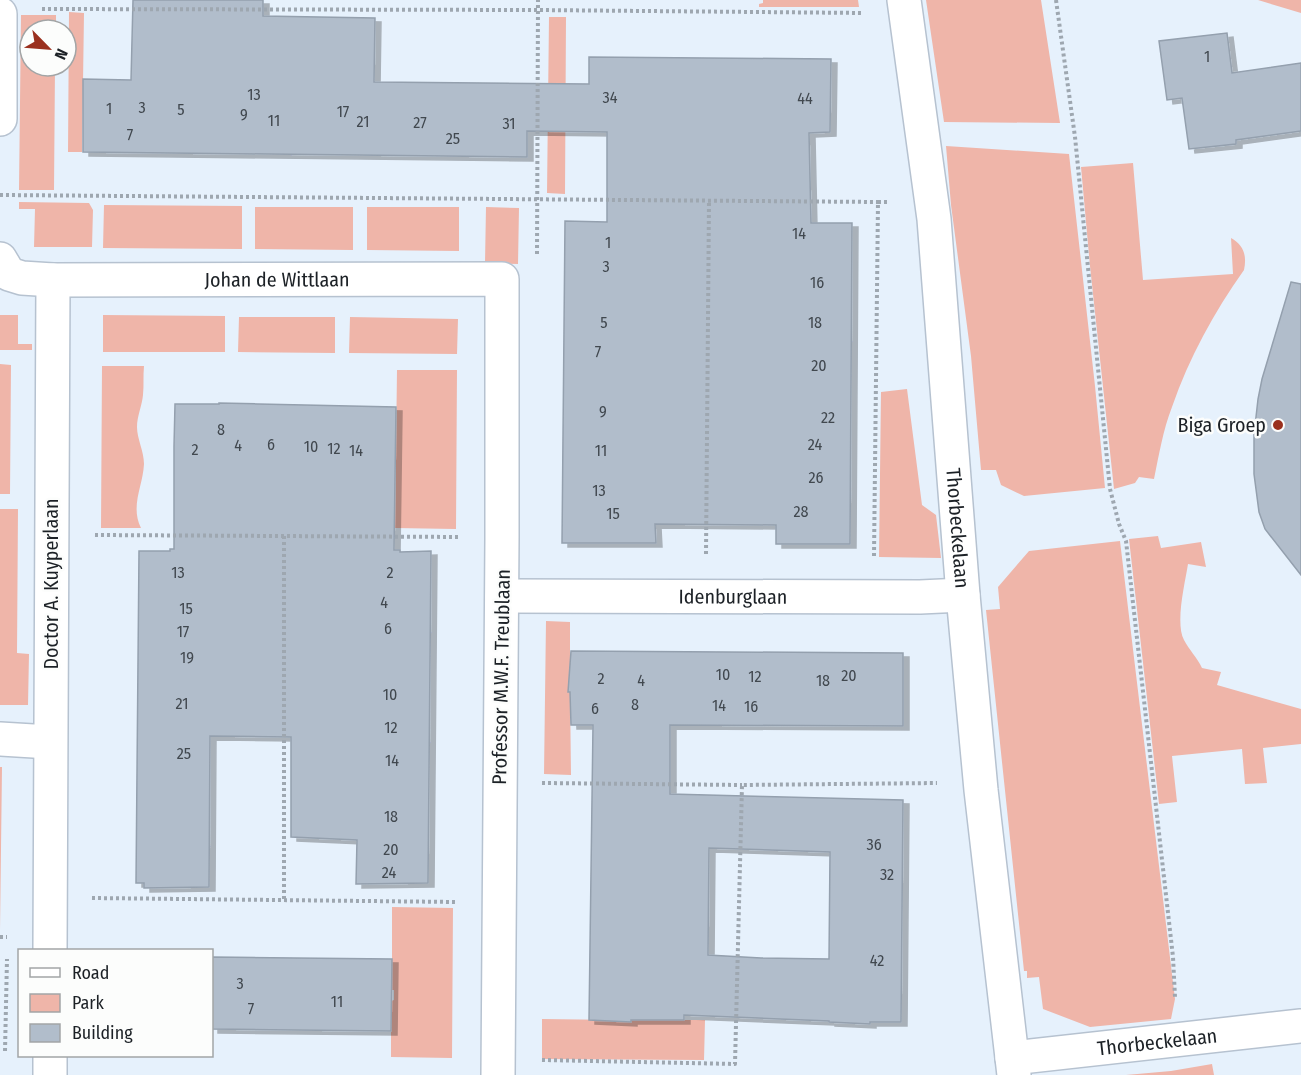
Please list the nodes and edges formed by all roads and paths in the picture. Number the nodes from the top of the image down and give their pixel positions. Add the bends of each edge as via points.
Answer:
1 (538, 0) edge
2 (1056, 0) edge
3 (904, 2) edge
4 (36, 9) dead end
5 (538, 10) junction
6 (0, 25) edge
7 (0, 118) edge
8 (0, 195) edge
9 (536, 200) junction
10 (709, 201) junction
11 (878, 202) junction
12 (894, 202) dead end
13 (0, 259) edge
14 (502, 279) joint
15 (52, 280) junction
16 (51, 534) junction
17 (284, 536) junction
18 (502, 537) junction
19 (963, 595) junction
20 (706, 596) junction
21 (874, 596) junction
22 (502, 597) junction
23 (0, 739) edge
24 (50, 742) junction
25 (500, 783) junction
26 (942, 783) dead end
27 (742, 785) junction
28 (50, 899) junction
29 (284, 900) junction
30 (499, 901) junction
31 (0, 937) edge
32 (7, 937) dead end
33 (50, 949) edge
34 (0, 984) edge
35 (6, 984) dead end
36 (1301, 1026) edge
37 (1179, 1039) junction
38 (50, 1057) edge
39 (1013, 1066) edge
40 (498, 1067) edge
41 (50, 1075) edge

1 - 5 path
2 - 37 path via 1075,137 1110,489 1126,541
3 - 5 path via 868,13
3 - 19 street, Thorbeckelaan via 934,219
4 - 5 path
5 - 9 path
6 - 7 street
8 - 9 path
9 - 10 path
10 - 11 path
10 - 20 path
11 - 12 path
11 - 21 path
13 - 15 street via 9,274
14 - 15 street, Johan de Wittlaan
14 - 18 street, Professor M.W.F. Treublaan
15 - 16 street, Doctor A. Kuyperlaan
16 - 17 path
16 - 24 street, Doctor A. Kuyperlaan
17 - 18 path
17 - 29 path
18 - 22 street, Professor M.W.F. Treublaan
19 - 21 street, Idenburglaan
19 - 39 street, Thorbeckelaan
20 - 21 street, Idenburglaan
20 - 22 street, Idenburglaan
22 - 25 street, Professor M.W.F. Treublaan
23 - 24 street
24 - 28 street, Doctor A. Kuyperlaan
25 - 27 path
25 - 30 street, Professor M.W.F. Treublaan
26 - 27 path
27 - 40 path via 735,1064
28 - 29 path
28 - 33 street, Doctor A. Kuyperlaan
29 - 30 path
30 - 40 street, Professor M.W.F. Treublaan
31 - 32 path
34 - 35 path
36 - 37 street, Thorbeckelaan
37 - 39 street, Thorbeckelaan
38 - 41 street

